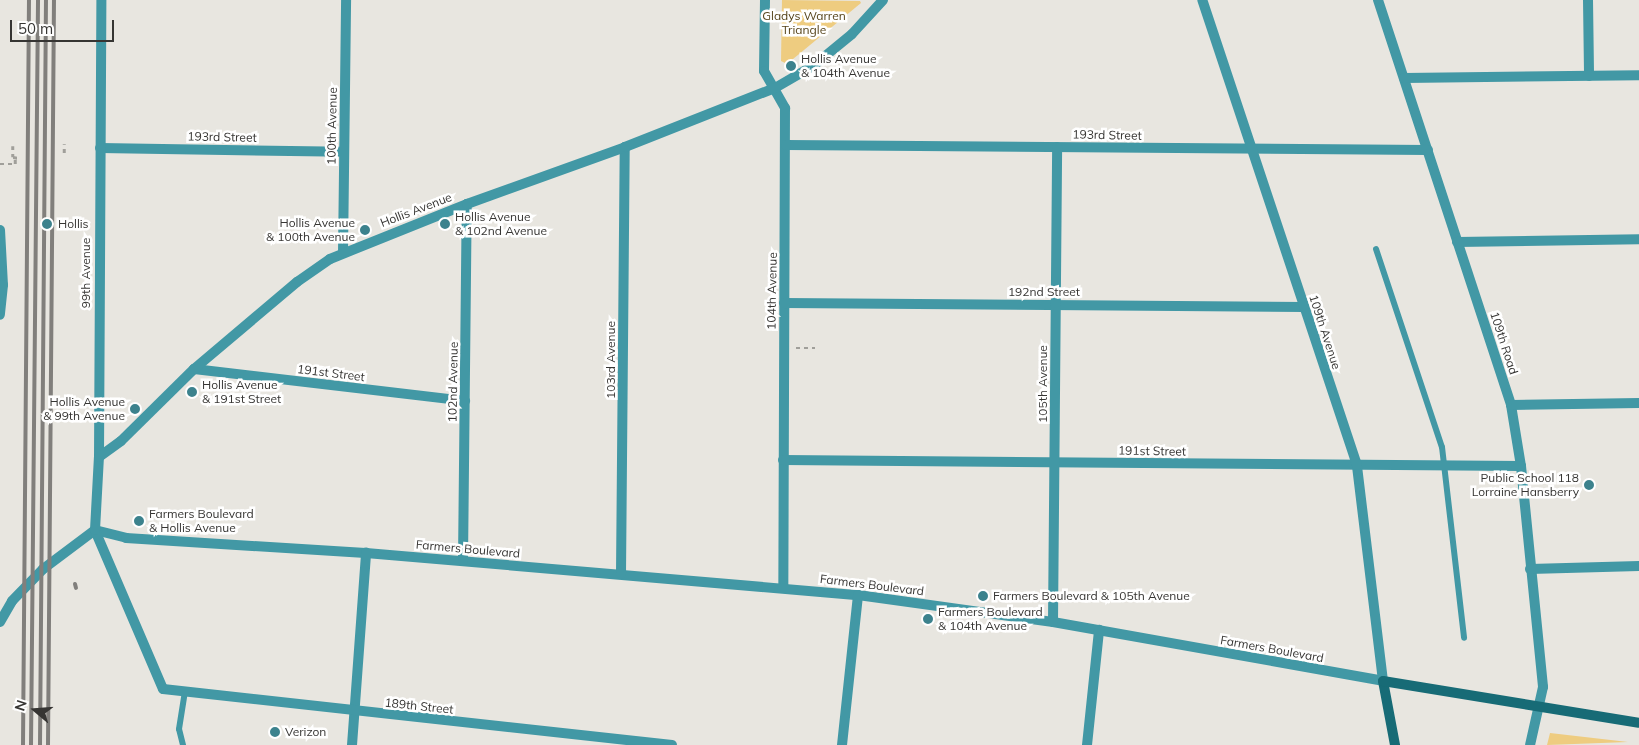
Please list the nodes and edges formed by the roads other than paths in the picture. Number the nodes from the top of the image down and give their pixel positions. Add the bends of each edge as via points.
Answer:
1 (101, 0) edge
2 (346, 0) edge
3 (765, 0) edge
4 (883, 0) edge
5 (1202, 0) edge
6 (1378, 0) edge
7 (1588, 0) edge
8 (1639, 75) edge
9 (1589, 76) junction
10 (1404, 78) junction
11 (774, 88) junction
12 (786, 145) junction
13 (625, 147) junction
14 (1057, 147) junction
15 (100, 148) junction
16 (1251, 148) junction
17 (1428, 150) junction
18 (344, 152) junction
19 (467, 204) junction
20 (0, 230) edge
21 (1639, 239) edge
22 (1457, 242) junction
23 (1376, 249) dead end
24 (343, 252) junction
25 (784, 302) junction
26 (1056, 305) junction
27 (1304, 307) junction
28 (0, 315) edge
29 (194, 369) junction
30 (465, 401) junction
31 (1639, 403) edge
32 (1511, 405) junction
33 (99, 457) junction
34 (783, 460) junction
35 (1055, 463) junction
36 (1357, 466) junction
37 (1444, 466) junction
38 (1520, 466) junction
39 (95, 530) junction
40 (366, 553) junction
41 (463, 561) junction
42 (1639, 566) edge
43 (1530, 569) junction
44 (621, 574) junction
45 (783, 588) junction
46 (858, 595) junction
47 (12, 601) junction
48 (0, 603) edge
49 (0, 622) edge
50 (1053, 622) junction
51 (1099, 630) junction
52 (1464, 638) dead end
53 (1383, 681) junction
54 (186, 692) junction
55 (1540, 707) junction
56 (356, 713) junction
57 (1639, 723) edge
58 (183, 745) edge
59 (352, 745) edge
60 (672, 745) edge
61 (842, 745) edge
62 (1087, 745) edge
63 (1395, 745) edge
64 (1530, 745) edge

1 - 15 street, 99th Avenue
2 - 18 street, 100th Avenue
3 - 11 street, 104th Avenue via 764,71
4 - 11 street, Hollis Avenue via 852,34 813,66
5 - 16 street, 109th Avenue
6 - 10 street, 109th Road
7 - 9 street
8 - 9 street
9 - 10 street
10 - 17 street, 109th Road
11 - 12 street, 104th Avenue via 785,108
11 - 13 street, Hollis Avenue
12 - 14 street, 193rd Street
12 - 25 street, 104th Avenue
13 - 19 street, Hollis Avenue
13 - 44 street, 103rd Avenue
14 - 16 street, 193rd Street
14 - 26 street, 105th Avenue
15 - 18 street, 193rd Street
15 - 33 street, 99th Avenue
16 - 17 street, 193rd Street
16 - 27 street, 109th Avenue
17 - 22 street, 109th Road
18 - 24 street, 100th Avenue
19 - 24 street, Hollis Avenue
19 - 30 street, 102nd Avenue
20 - 28 street via 3,285
21 - 22 street
22 - 32 street, 109th Road
23 - 37 lane via 1442,447
24 - 29 street, Hollis Avenue via 297,282
25 - 26 street, 192nd Street
25 - 34 street, 104th Avenue
26 - 27 street, 192nd Street
26 - 35 street, 105th Avenue
27 - 36 street, 109th Avenue
29 - 30 street, 191st Street
29 - 33 street, Hollis Avenue via 121,441
30 - 41 street, 102nd Avenue
31 - 32 street
32 - 38 street, 109th Road
33 - 39 street
34 - 35 street, 191st Street
34 - 45 street, 104th Avenue
35 - 36 street, 191st Street
35 - 50 street, 105th Avenue
36 - 37 street, 191st Street
36 - 53 street, 109th Avenue
37 - 38 street, 191st Street
37 - 52 lane
38 - 43 street, 109th Road
39 - 40 street, Farmers Boulevard via 126,538
39 - 47 street via 43,569
39 - 54 street, 189th Street via 163,689
40 - 41 street, Farmers Boulevard
40 - 56 street
41 - 44 street, Farmers Boulevard
42 - 43 street
43 - 55 street, 109th Road via 1543,687
44 - 45 street, Farmers Boulevard
45 - 46 street, Farmers Boulevard
46 - 50 street, Farmers Boulevard
46 - 61 street
47 - 48 street
47 - 49 street
50 - 51 street, Farmers Boulevard
51 - 53 street, Farmers Boulevard
51 - 62 street
53 - 55 main road, Farmers Boulevard
53 - 63 main road
54 - 56 street, 189th Street
54 - 58 lane via 179,729
55 - 57 main road, Farmers Boulevard
55 - 64 street, 109th Road
56 - 59 street
56 - 60 street, 189th Street

